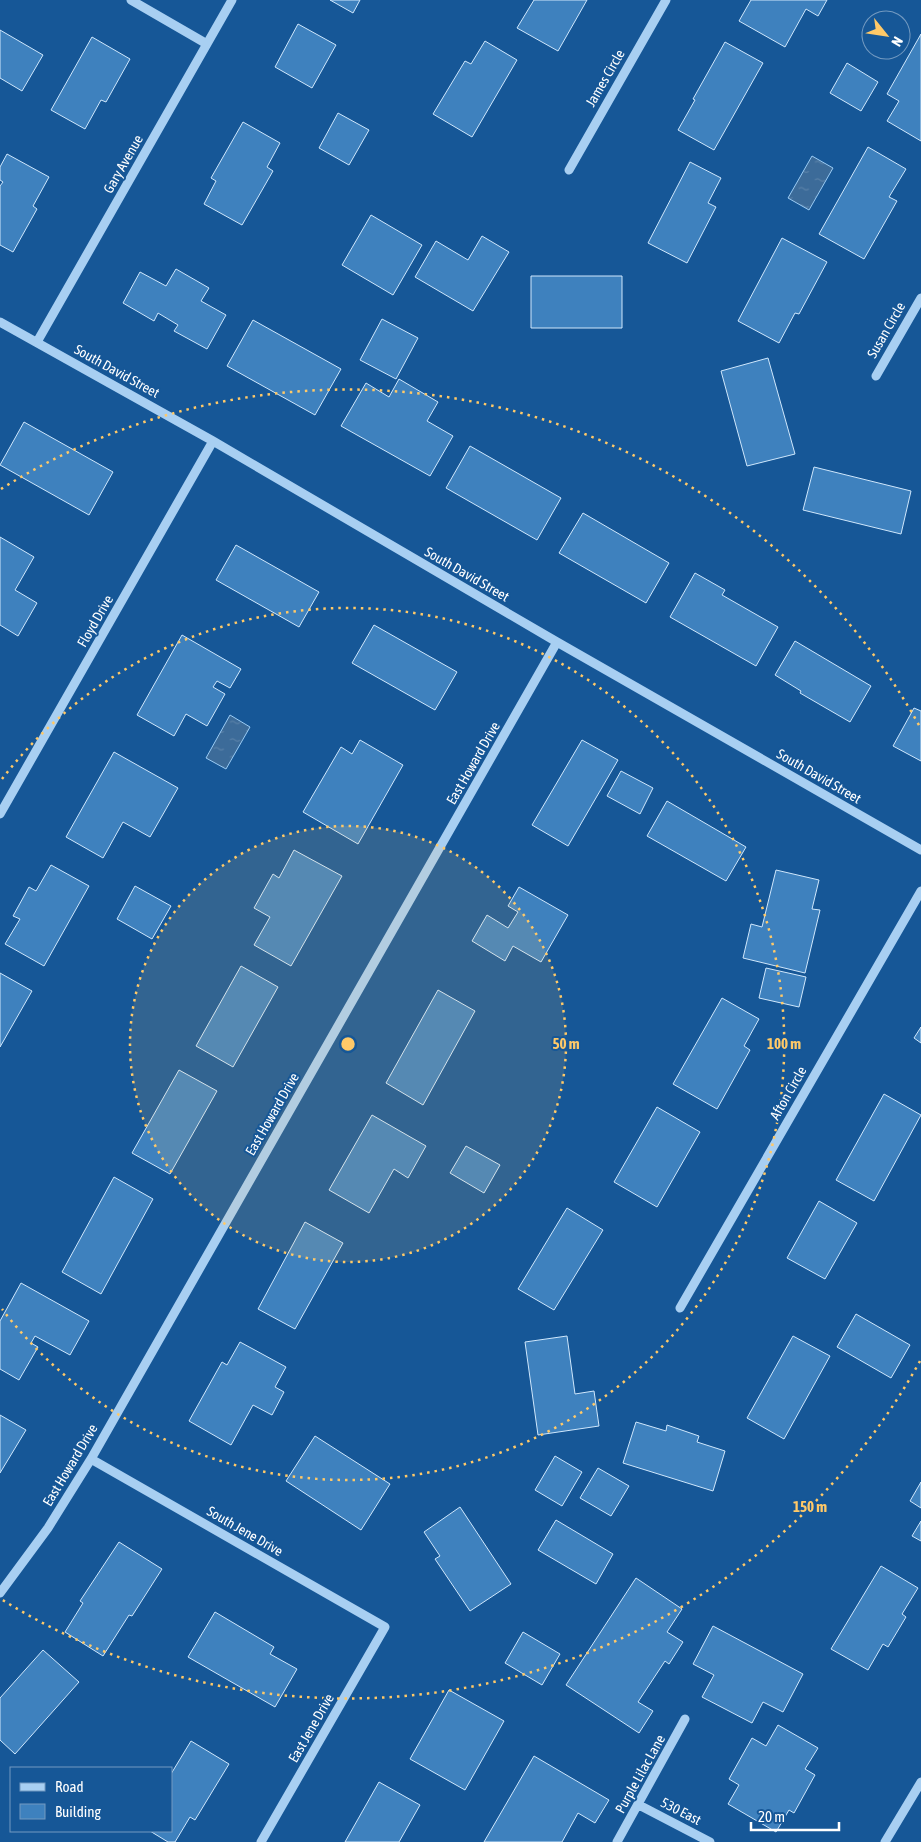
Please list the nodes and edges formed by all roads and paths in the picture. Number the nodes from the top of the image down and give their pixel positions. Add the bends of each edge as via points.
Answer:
1 (131, 0) edge
2 (232, 0) edge
3 (666, 0) edge
4 (207, 44) junction
5 (569, 170) dead end
6 (921, 298) edge
7 (0, 322) edge
8 (37, 342) junction
9 (876, 376) dead end
10 (213, 442) junction
11 (557, 642) junction
12 (0, 814) edge
13 (921, 850) edge
14 (921, 891) edge
15 (680, 1308) dead end
16 (91, 1459) junction
17 (0, 1593) edge
18 (385, 1627) joint
19 (685, 1719) dead end
20 (921, 1782) edge
21 (639, 1805) junction
22 (261, 1842) edge
23 (618, 1842) edge
24 (710, 1842) edge
25 (886, 1842) edge

1 - 4 street
2 - 4 street, Gary Avenue
3 - 5 street, James Circle
4 - 8 street, Gary Avenue
6 - 9 street, Susan Circle
7 - 8 street, South David Street
8 - 10 street, South David Street
10 - 11 street, South David Street
10 - 12 street, Floyd Drive
11 - 13 street, South David Street
11 - 16 street, East Howard Drive
14 - 15 street, Afton Circle
16 - 17 street, East Howard Drive via 48,1528
16 - 18 street, South Jene Drive
18 - 22 street, East Jene Drive
19 - 21 street, Purple Lilac Lane
20 - 25 street
21 - 23 street, Purple Lilac Lane
21 - 24 street, 530 East

